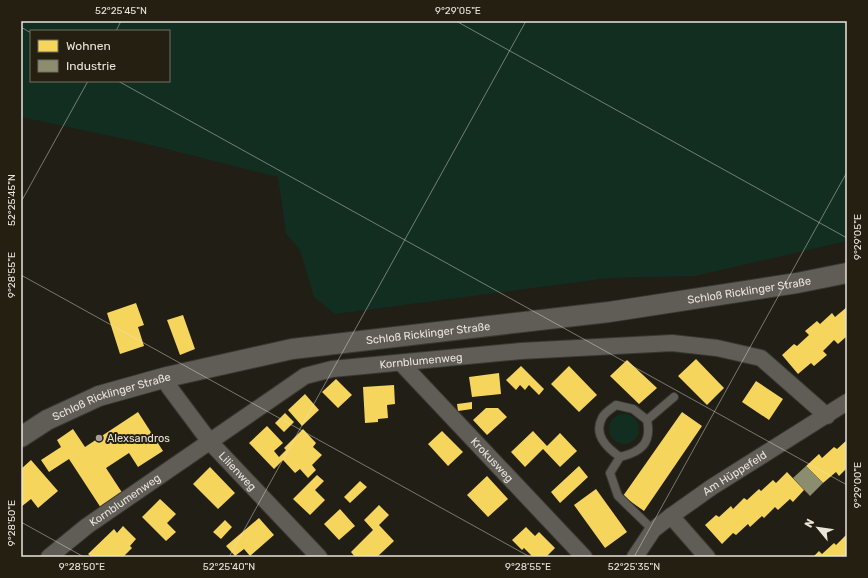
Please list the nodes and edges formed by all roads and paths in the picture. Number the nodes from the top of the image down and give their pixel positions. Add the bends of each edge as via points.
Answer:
1 (847, 273) edge
2 (401, 363) junction
3 (167, 377) junction
4 (674, 397) dead end
5 (847, 402) edge
6 (827, 416) junction
7 (647, 420) junction
8 (21, 437) edge
9 (210, 442) junction
10 (620, 457) junction
11 (671, 516) junction
12 (654, 530) junction
13 (49, 557) edge
14 (319, 557) edge
15 (584, 557) edge
16 (635, 557) edge
17 (707, 557) edge

1 - 3 street, Schloß Ricklinger Straße via 609,312 292,349
2 - 6 street, Kornblumenweg via 522,351 672,342 717,348 761,358
2 - 9 street, Kornblumenweg via 332,369 305,376
2 - 15 street, Krokusweg
3 - 8 street, Schloß Ricklinger Straße via 98,396 47,420
3 - 9 street, Lilienweg via 169,387
4 - 7 lane
5 - 6 street, Am Hüppefeld
6 - 11 street, Am Hüppefeld via 712,487
7 - 10 lane via 650,431 646,443 633,454
7 - 10 lane via 633,409 616,405 602,418 599,434 607,448
9 - 13 street, Kornblumenweg via 87,526
9 - 14 street, Lilienweg
10 - 12 lane via 610,473 618,496
11 - 12 street, Am Hüppefeld
11 - 17 street
12 - 16 street, Am Hüppefeld

